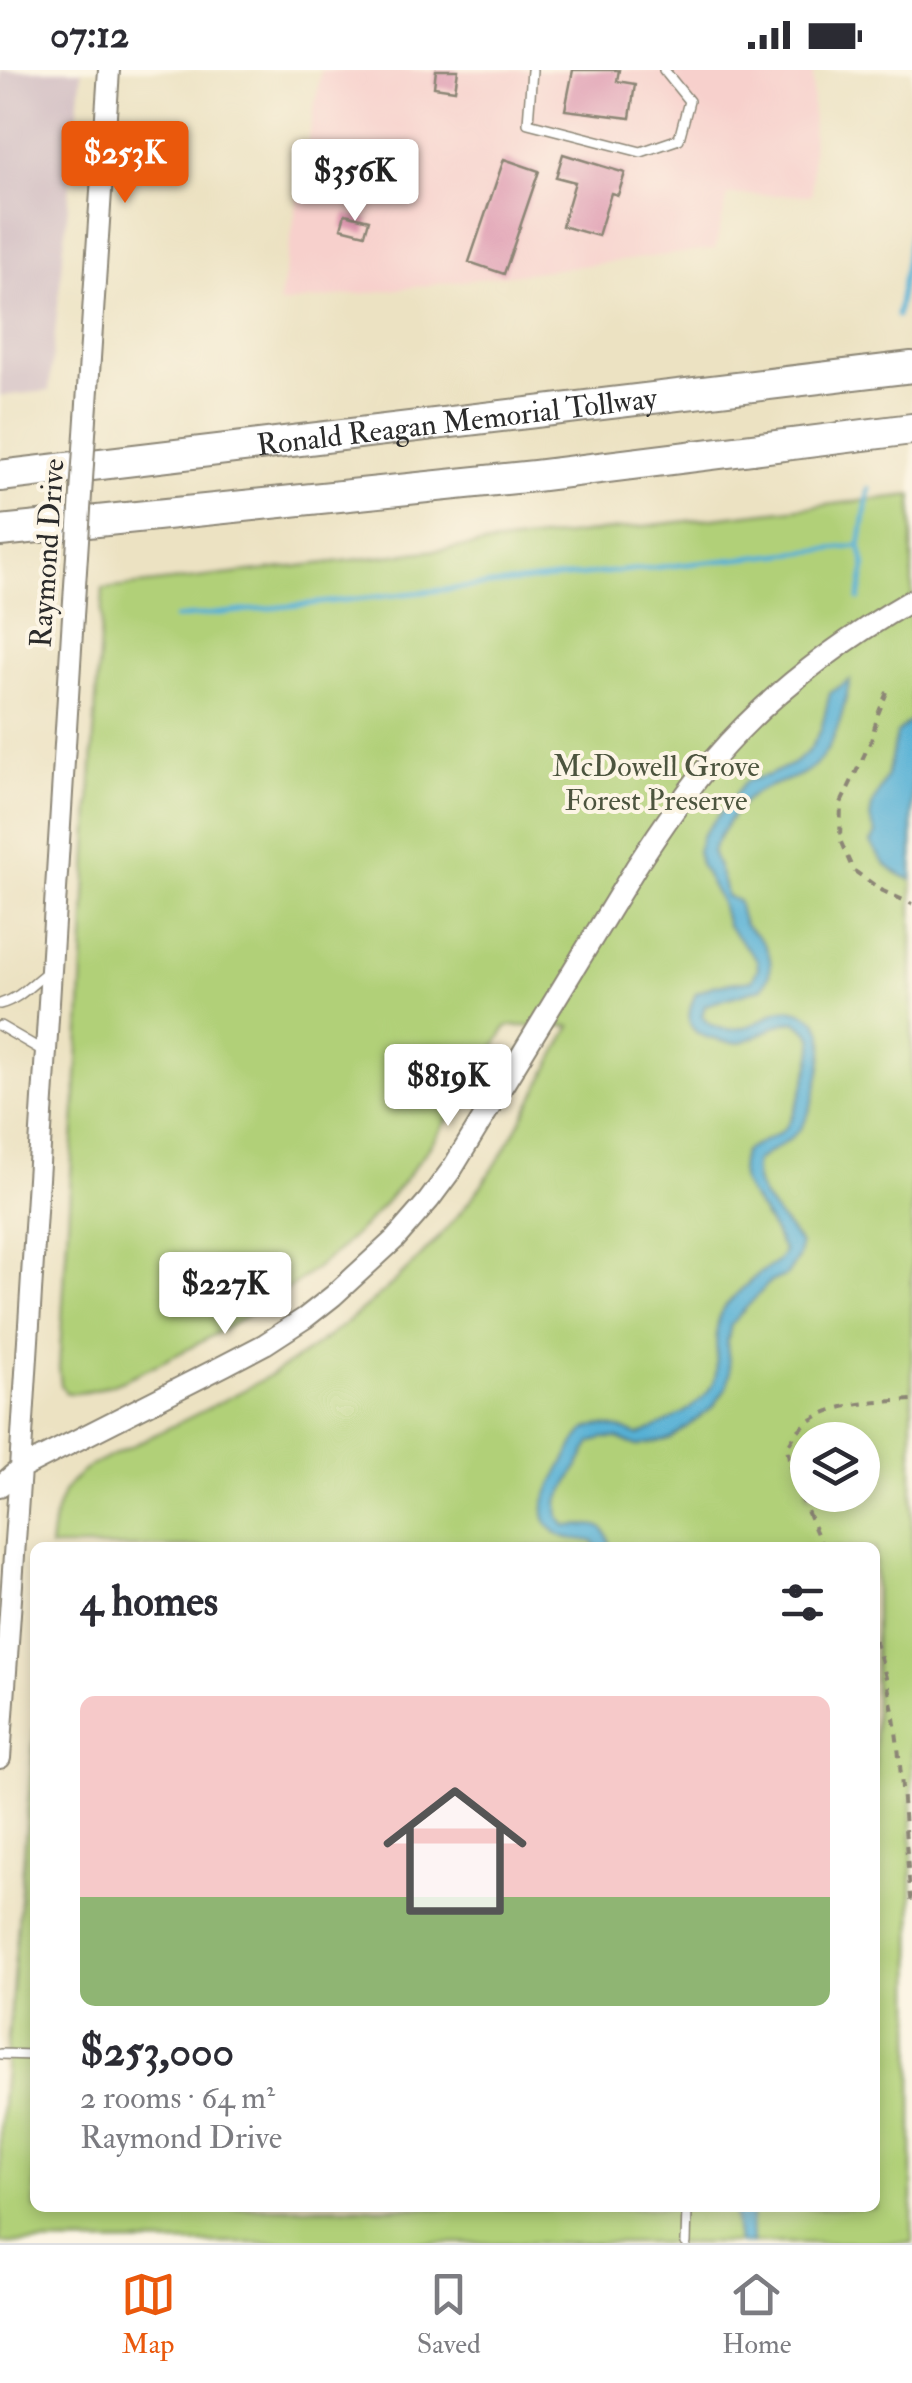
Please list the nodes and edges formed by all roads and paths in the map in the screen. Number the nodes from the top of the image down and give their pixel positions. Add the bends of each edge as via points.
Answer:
1 (109, 70) edge
2 (532, 70) edge
3 (664, 70) edge
4 (912, 367) edge
5 (912, 428) edge
6 (0, 476) edge
7 (0, 531) edge
8 (912, 600) edge
9 (887, 692) dead end
10 (912, 904) edge
11 (51, 970) junction
12 (0, 1004) edge
13 (0, 1026) edge
14 (46, 1052) junction
15 (912, 1400) edge
16 (10, 1469) edge
17 (0, 1486) edge
18 (820, 1542) edge
19 (880, 1655) edge
20 (0, 1758) edge
21 (912, 1906) edge
22 (0, 2054) edge
23 (30, 2055) edge
24 (688, 2212) edge
25 (686, 2243) edge

1 - 11 street, Raymond Drive, bridge
2 - 3 lane via 528,123 641,152 679,138 689,101
4 - 6 highway, Ronald Reagan Memorial Tollway
5 - 7 highway, Ronald Reagan Memorial Tollway via 535,476
8 - 16 street via 822,659 715,758 636,866 452,1169 375,1260 265,1344
9 - 10 path via 842,802 840,840 853,870
11 - 12 lane
11 - 14 street, Raymond Drive
13 - 14 lane
14 - 16 street, Raymond Drive
15 - 18 path via 845,1406 800,1428 787,1446 792,1476
16 - 17 street
16 - 20 street, Raymond Drive
19 - 21 path via 903,1777
22 - 23 lane
24 - 25 lane

